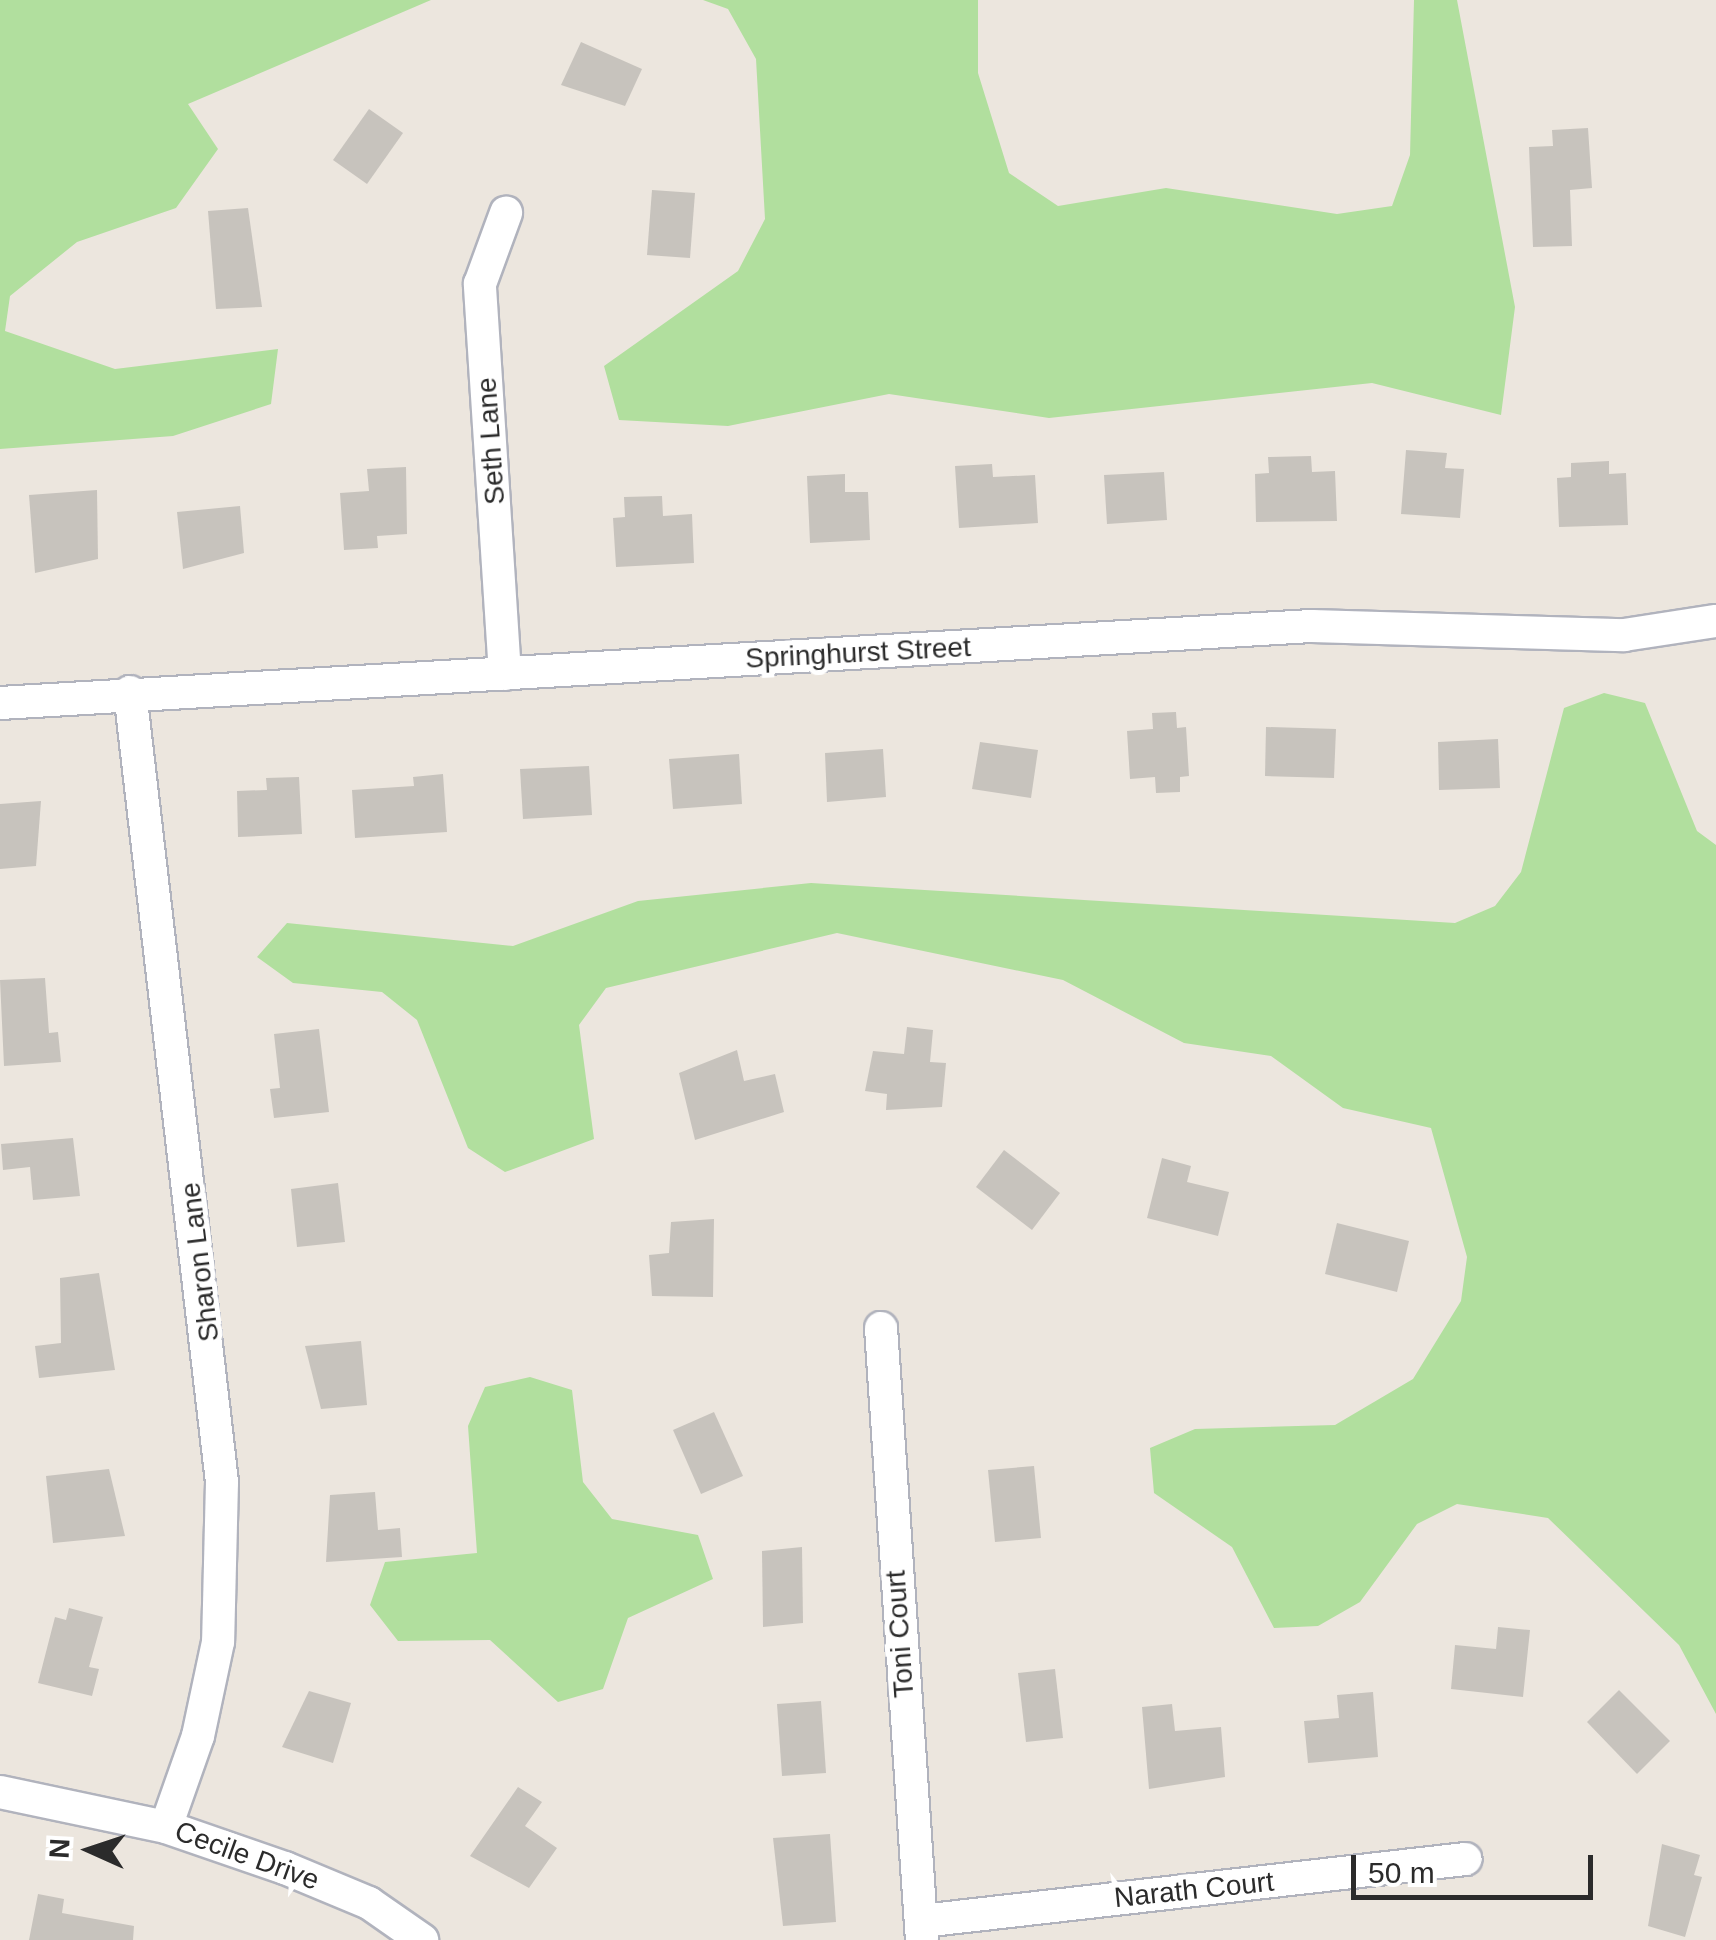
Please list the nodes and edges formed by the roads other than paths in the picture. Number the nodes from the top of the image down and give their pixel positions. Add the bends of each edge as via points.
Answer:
1 (506, 212) dead end
2 (1716, 621) edge
3 (506, 674) junction
4 (130, 692) junction
5 (0, 702) edge
6 (881, 1328) dead end
7 (0, 1792) edge
8 (166, 1827) junction
9 (1465, 1860) dead end
10 (922, 1930) edge
11 (422, 1940) edge

1 - 3 street, Seth Lane via 480,284
2 - 3 street, Springhurst Street via 1624,634 1312,626
3 - 4 street, Springhurst Street
4 - 5 street, Springhurst Street
4 - 8 street, Sharon Lane via 222,1482 218,1642 198,1736
6 - 10 street, Toni Court
7 - 8 street, Cecile Drive
8 - 11 street, Cecile Drive via 369,1903
9 - 10 street, Narath Court

